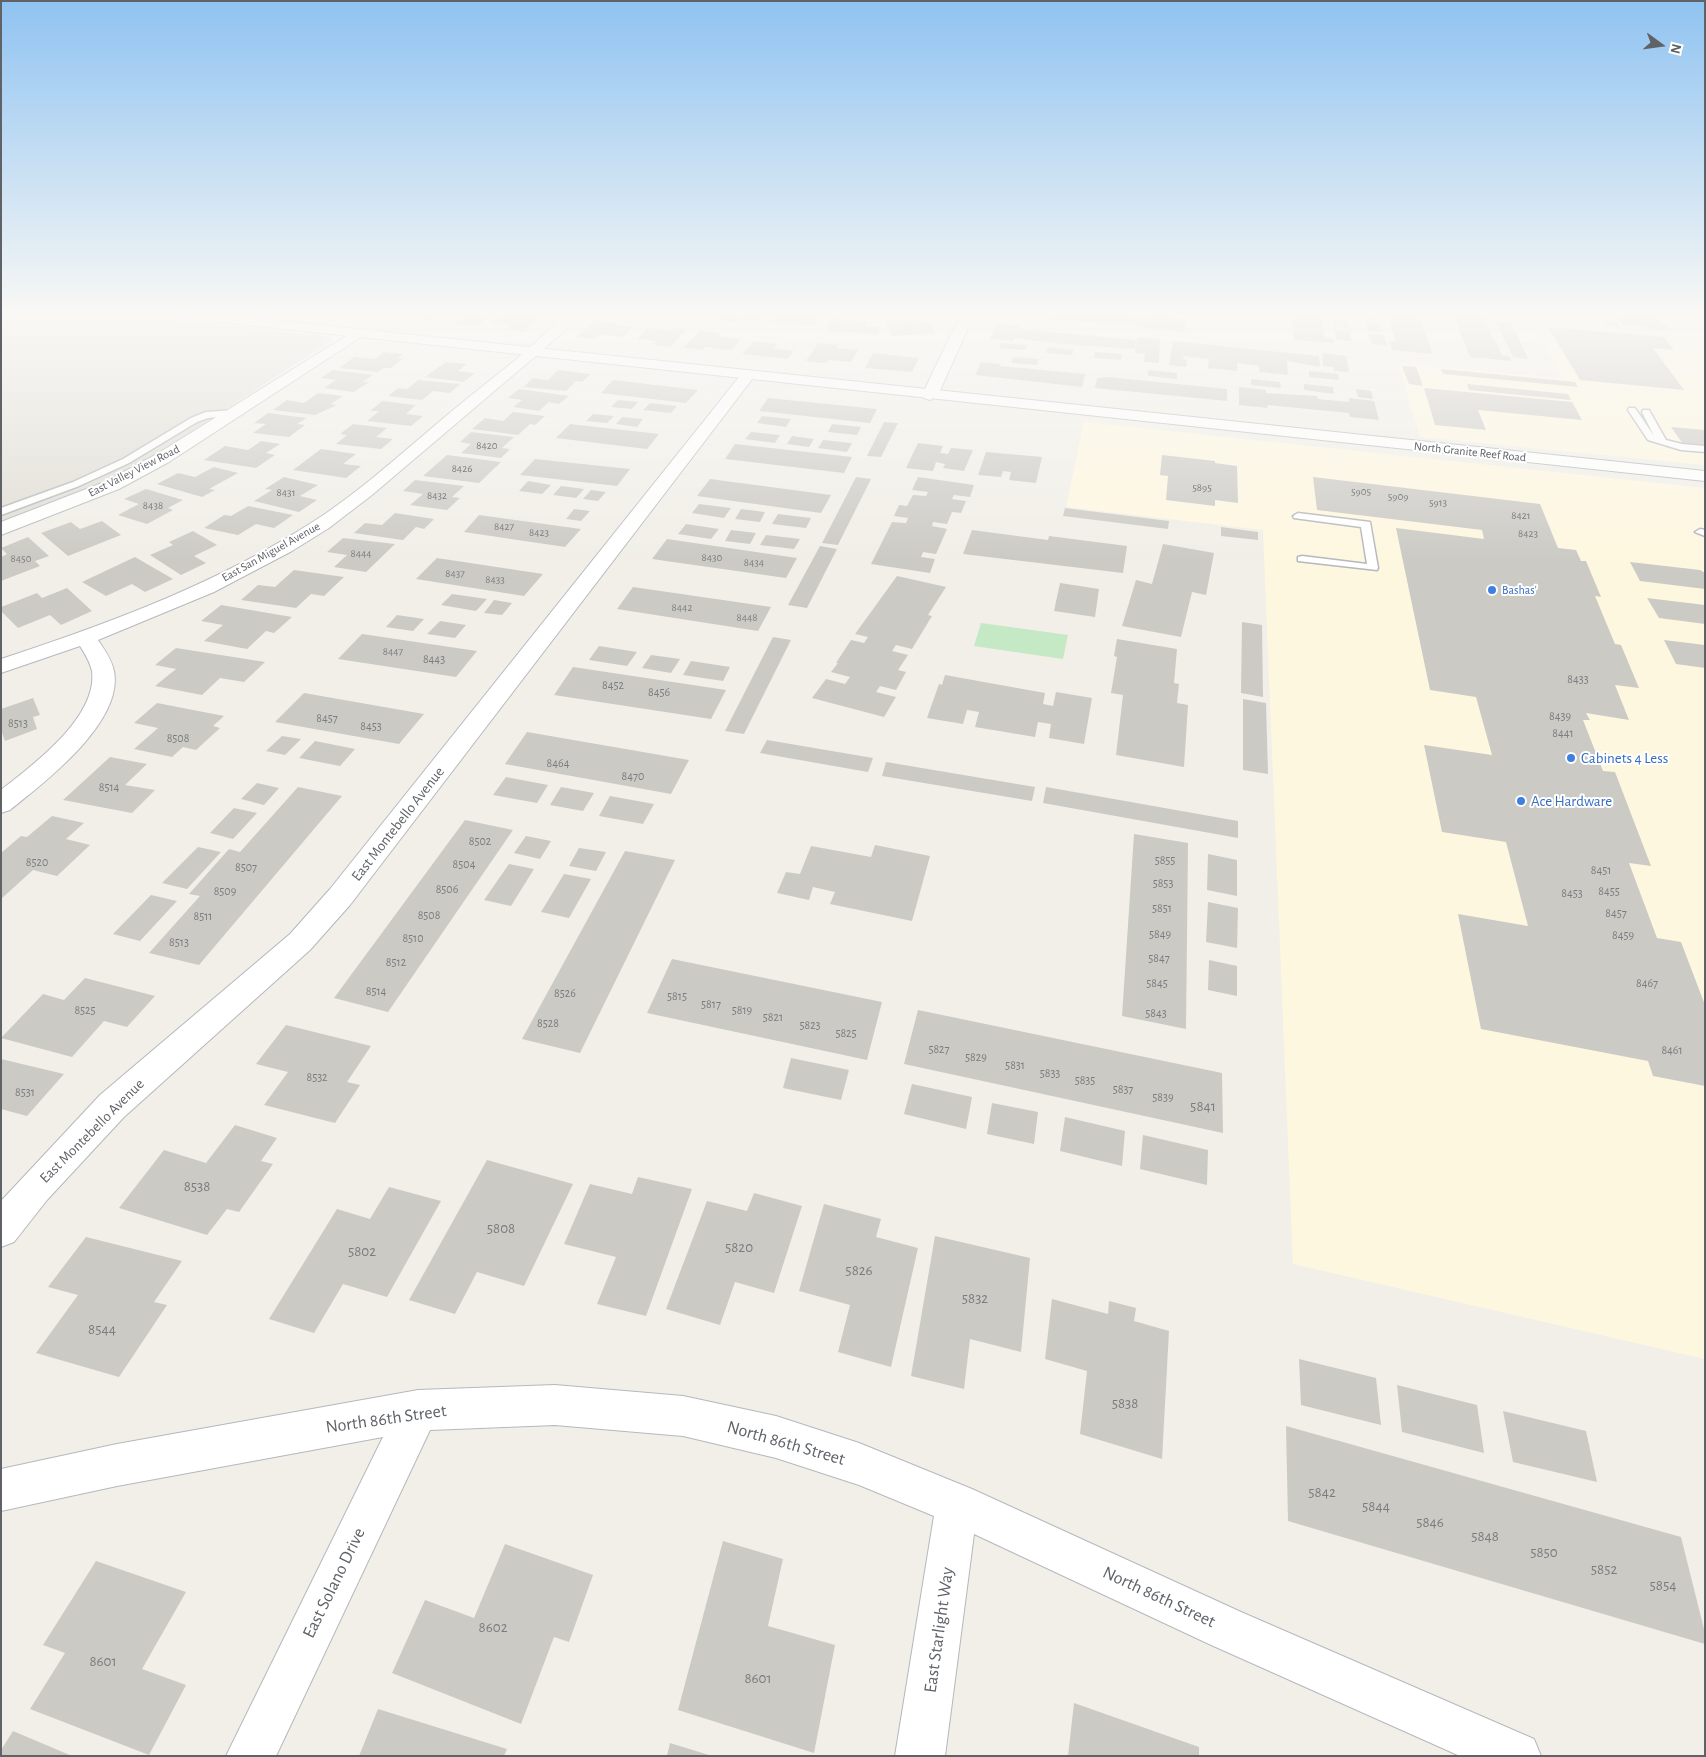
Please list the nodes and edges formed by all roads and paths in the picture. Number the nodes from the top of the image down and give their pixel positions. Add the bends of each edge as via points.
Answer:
1 (260, 397) edge
2 (478, 397) edge
3 (731, 397) edge
4 (949, 397) edge
5 (1632, 410) dead end
6 (1646, 412) dead end
7 (235, 413) junction
8 (1663, 442) junction
9 (1705, 449) edge
10 (1705, 476) edge
11 (1, 512) edge
12 (1298, 516) dead end
13 (1, 529) edge
14 (1302, 559) dead end
15 (86, 638) junction
16 (1, 666) edge
17 (1, 804) edge
18 (1, 1229) edge
19 (418, 1410) junction
20 (1, 1490) edge
21 (957, 1504) junction
22 (250, 1756) edge
23 (920, 1756) edge
24 (1517, 1756) edge

1 - 7 street, East Valley View Road
2 - 15 street, East San Miguel Avenue via 322,525 194,594
3 - 18 street, East Montebello Avenue via 335,903 300,942 112,1106
4 - 10 street, North Granite Reef Road
5 - 8 lane via 1648,436
6 - 8 lane
7 - 11 lane via 206,415 194,420 126,461
7 - 13 street, East Valley View Road via 113,485
8 - 9 lane
12 - 14 lane via 1366,524 1373,568
15 - 16 street, East San Miguel Avenue
15 - 17 street via 103,672 103,692 91,717 60,752
19 - 20 street, North 86th Street via 117,1465
19 - 21 street, North 86th Street via 555,1405 684,1416 776,1436 859,1464
19 - 22 street, East Solano Drive
21 - 23 street, East Starlight Way
21 - 24 street, North 86th Street via 1225,1628

